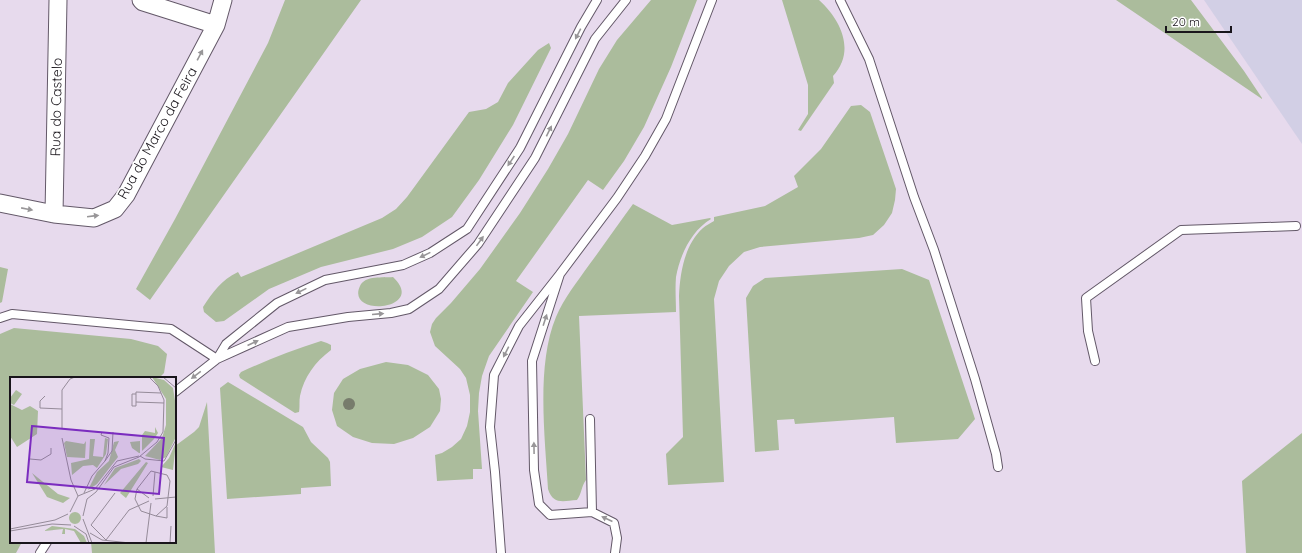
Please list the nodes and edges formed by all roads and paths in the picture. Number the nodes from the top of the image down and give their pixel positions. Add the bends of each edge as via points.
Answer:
1 (58, 0) edge
2 (141, 0) edge
3 (223, 0) edge
4 (597, 0) edge
5 (626, 0) edge
6 (712, 0) edge
7 (840, 0) edge
8 (216, 25) junction
9 (0, 203) edge
10 (54, 214) junction
11 (1296, 226) dead end
12 (560, 274) junction
13 (0, 318) edge
14 (217, 359) junction
15 (1094, 361) dead end
16 (176, 391) edge
17 (590, 419) dead end
18 (998, 467) dead end
19 (592, 512) junction
20 (45, 543) edge
21 (40, 553) edge
22 (501, 553) edge
23 (615, 553) edge

1 - 10 street, Rua do Castelo
2 - 8 street
3 - 8 street, Rua do Marco da Feira
4 -> 14 lane via 520,148 467,229 430,253 403,265 325,280 277,303 226,344
14 -> 5 lane via 288,327 348,316 409,309 439,289 478,244 535,158 595,39
6 - 12 lane via 666,119 617,198
7 - 18 lane via 869,59 934,250 975,379
10 -> 8 street, Rua do Marco da Feira via 94,218 115,208 126,195
9 -> 10 street, Rua do Marco da Feira
11 - 15 lane via 1181,230 1086,298 1088,331
19 -> 12 lane via 550,515 539,504 534,470 532,361
12 -> 22 lane via 519,326 494,375 490,427
13 - 14 lane via 12,314 171,329
14 -> 16 lane
17 - 19 lane
23 -> 19 lane via 617,538 614,523
20 - 21 lane

